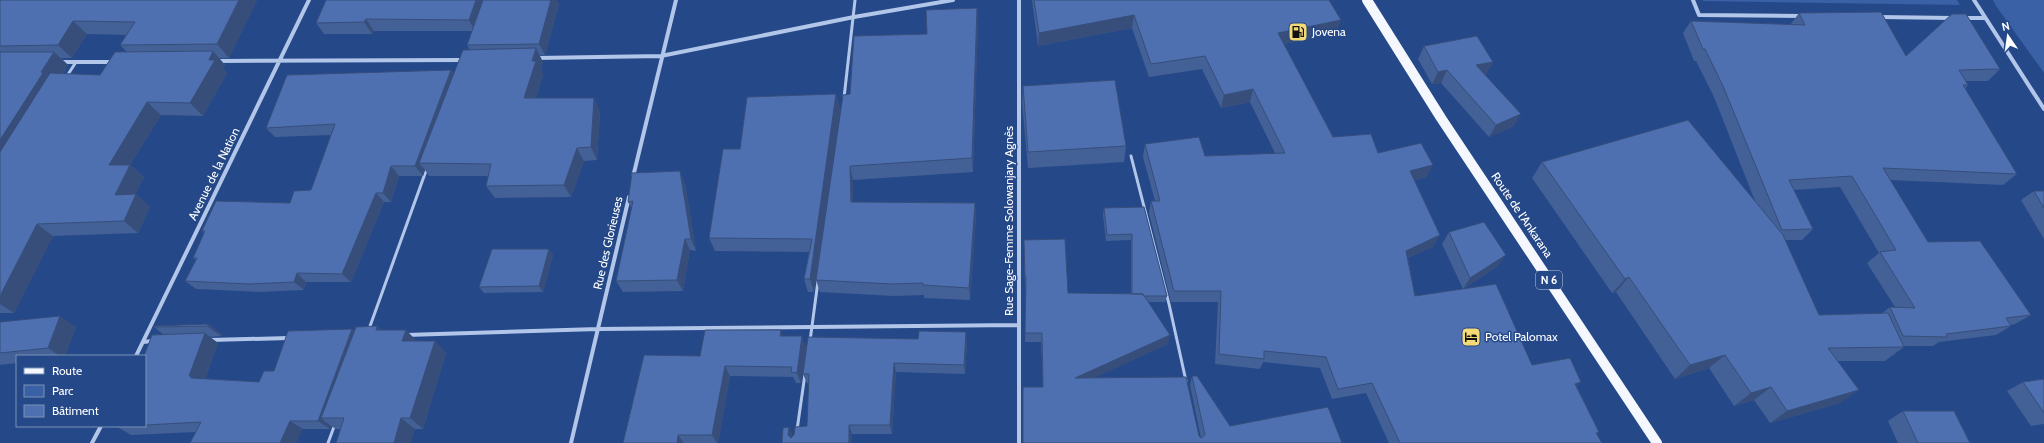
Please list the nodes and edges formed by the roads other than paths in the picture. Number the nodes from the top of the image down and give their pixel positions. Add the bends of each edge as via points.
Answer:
1 (309, 0) edge
2 (676, 0) edge
3 (855, 0) edge
4 (953, 0) edge
5 (1019, 0) edge
6 (1368, 0) edge
7 (1693, 0) edge
8 (1974, 0) edge
9 (1810, 16) edge
10 (854, 17) junction
11 (1874, 17) edge
12 (1985, 18) junction
13 (662, 56) junction
14 (529, 58) edge
15 (280, 60) junction
16 (467, 60) joint
17 (209, 61) edge
18 (53, 62) edge
19 (76, 62) junction
20 (123, 62) edge
21 (464, 67) edge
22 (63, 82) edge
23 (844, 99) edge
24 (2044, 109) edge
25 (1131, 156) dead end
26 (429, 164) edge
27 (632, 185) edge
28 (630, 192) edge
29 (818, 280) edge
30 (1019, 325) junction
31 (812, 327) junction
32 (598, 329) junction
33 (399, 335) edge
34 (367, 336) edge
35 (295, 338) edge
36 (207, 340) edge
37 (159, 341) edge
38 (144, 342) junction
39 (809, 343) edge
40 (137, 355) edge
41 (806, 366) edge
42 (1187, 389) edge
43 (336, 422) edge
44 (100, 427) edge
45 (796, 435) edge
46 (92, 443) edge
47 (328, 443) edge
48 (571, 443) edge
49 (1019, 443) edge
50 (1657, 443) edge

1 - 15 street, Avenue de la Nation
2 - 13 street, Rue des Glorieuses
3 - 10 lane
4 - 10 street
5 - 30 street, Rue Sage-Femme Solowanjary Agnès
6 - 50 main road, Route de l'Ankarana / N 6 via 1441,118
7 - 9 street via 1699,15
8 - 12 street
10 - 13 street
10 - 23 lane
11 - 12 street
12 - 24 street
13 - 14 street
13 - 27 street, Rue des Glorieuses
15 - 16 street
15 - 17 street
15 - 38 street, Avenue de la Nation
16 - 21 lane
18 - 19 street
19 - 20 street
19 - 22 lane
25 - 42 lane via 1169,304
26 - 34 lane
28 - 32 street, Rue des Glorieuses
29 - 31 lane
30 - 31 street
30 - 49 street, Rue Sage-Femme Solowanjary Agnès
31 - 32 street
31 - 39 lane
32 - 33 street
32 - 48 street, Rue des Glorieuses
35 - 36 street
37 - 38 street
38 - 40 street, Avenue de la Nation
41 - 45 lane
43 - 47 lane
44 - 46 street

